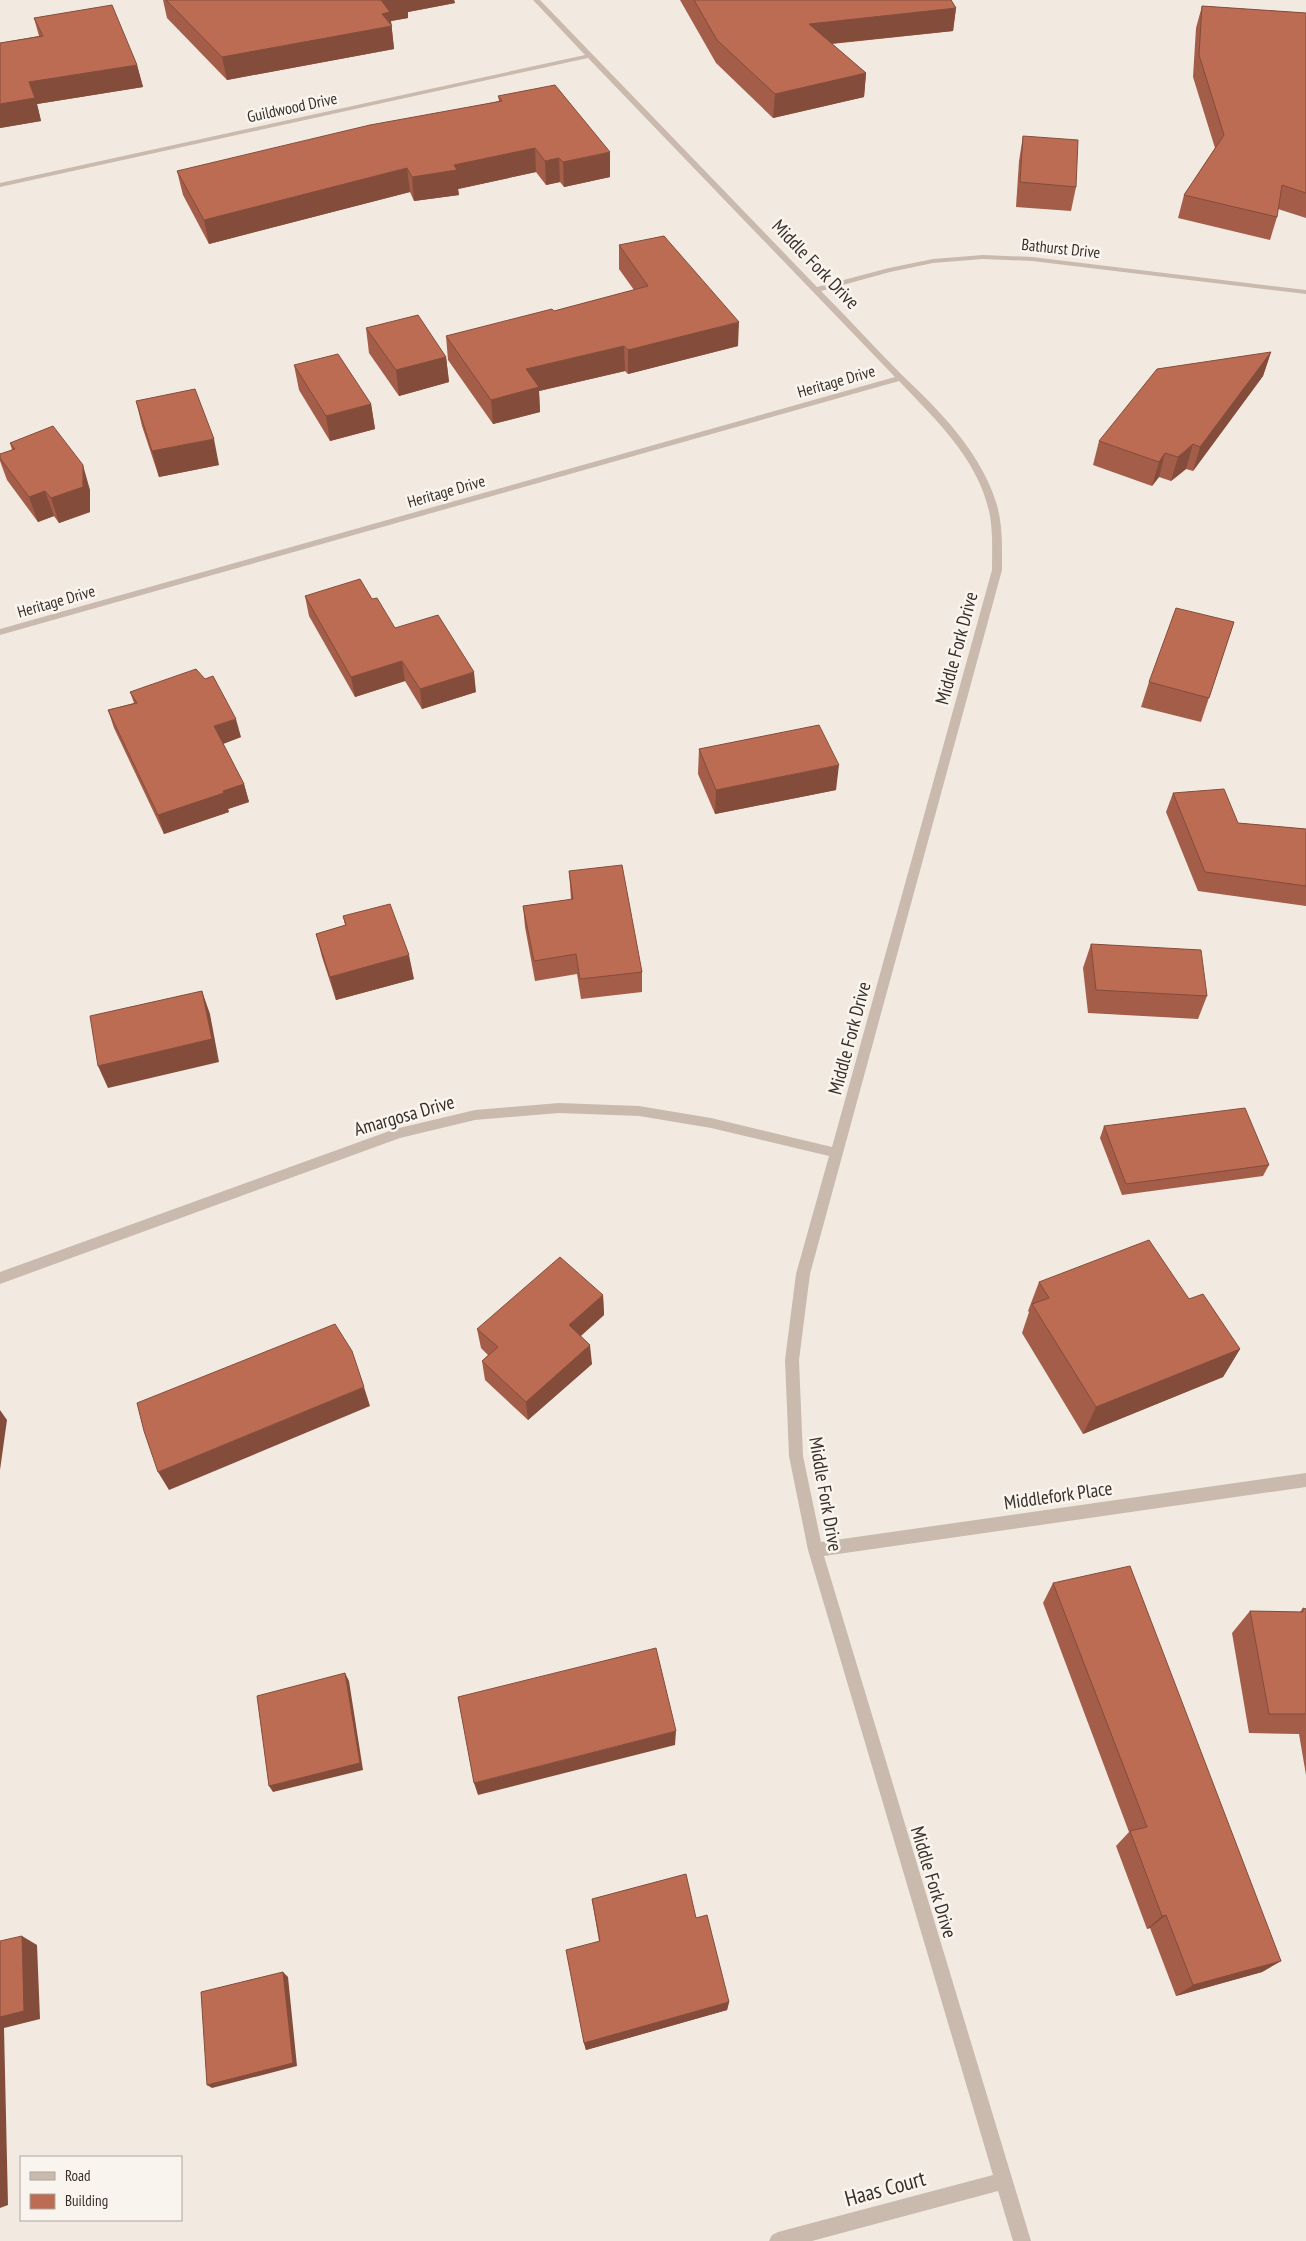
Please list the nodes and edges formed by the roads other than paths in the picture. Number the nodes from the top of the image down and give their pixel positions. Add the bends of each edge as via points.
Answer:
1 (536, 0) edge
2 (590, 56) junction
3 (0, 185) edge
4 (815, 290) junction
5 (1306, 292) edge
6 (901, 378) junction
7 (0, 632) edge
8 (837, 1153) junction
9 (0, 1278) edge
10 (1306, 1480) edge
11 (815, 1550) junction
12 (1004, 2180) junction
13 (778, 2241) edge
14 (1022, 2241) edge

1 - 2 street, Middle Fork Drive
2 - 3 street, Guildwood Drive
2 - 4 street, Middle Fork Drive
4 - 5 street, Bathurst Drive via 890,270 982,257 1032,259
4 - 6 street, Middle Fork Drive
6 - 7 street, Heritage Drive
6 - 8 street, Middle Fork Drive via 968,454 987,489 997,530 997,570
8 - 9 street, Amargosa Drive via 639,1111 559,1108 475,1115 399,1133
8 - 11 street, Middle Fork Drive via 803,1274 792,1360 796,1456
10 - 11 street, Middlefork Place
11 - 12 street, Middle Fork Drive
12 - 13 street, Haas Court
12 - 14 street, Middle Fork Drive

